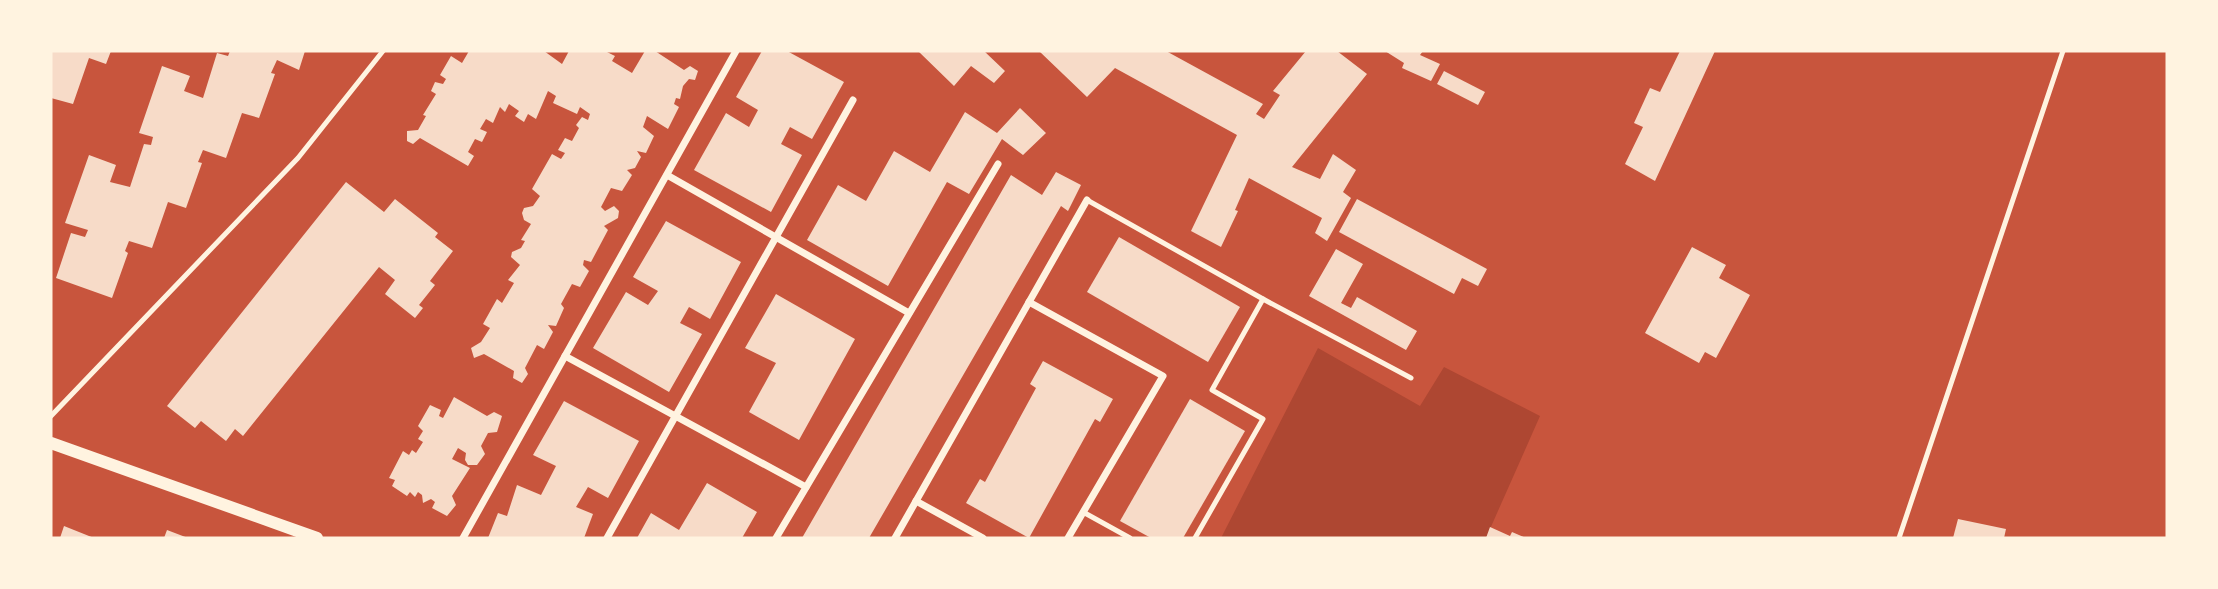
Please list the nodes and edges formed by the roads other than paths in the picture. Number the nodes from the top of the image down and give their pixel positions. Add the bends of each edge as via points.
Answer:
1 (383, 51) edge
2 (736, 51) edge
3 (2063, 51) edge
4 (853, 100) dead end
5 (998, 164) dead end
6 (667, 176) junction
7 (1087, 200) joint
8 (775, 237) junction
9 (1263, 299) junction
10 (1029, 302) junction
11 (909, 313) junction
12 (565, 356) junction
13 (1411, 378) dead end
14 (51, 416) edge
15 (675, 416) junction
16 (51, 443) edge
17 (806, 487) junction
18 (916, 501) junction
19 (1083, 512) junction
20 (317, 538) edge
21 (463, 538) edge
22 (607, 538) edge
23 (776, 538) edge
24 (895, 538) edge
25 (983, 538) edge
26 (1068, 538) edge
27 (1130, 538) edge
28 (1195, 538) edge
29 (1899, 538) edge

1 - 14 lane via 298,158
2 - 6 street
3 - 29 lane
4 - 8 street
5 - 11 street
6 - 8 street
6 - 12 street
7 - 9 lane
7 - 10 street
8 - 11 street
8 - 15 street
9 - 13 lane
9 - 28 lane via 1212,390 1263,419
10 - 18 street
10 - 19 street via 1163,376
11 - 17 street
12 - 15 street
12 - 21 street
15 - 17 street
15 - 22 street
16 - 20 street
17 - 23 street
18 - 24 street
18 - 25 street
19 - 26 street
19 - 27 lane

